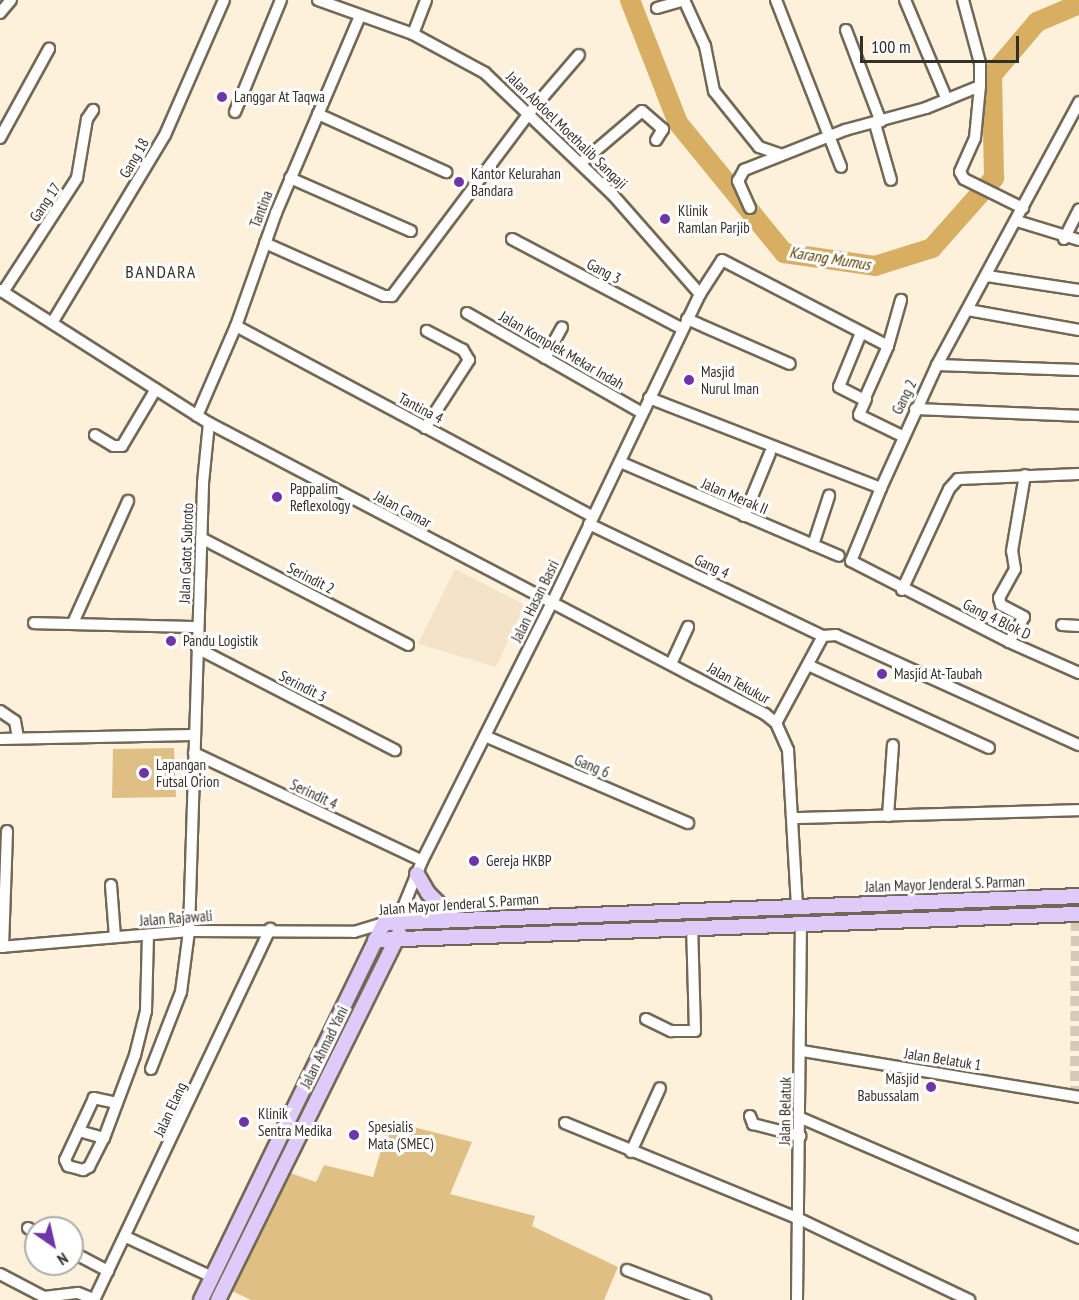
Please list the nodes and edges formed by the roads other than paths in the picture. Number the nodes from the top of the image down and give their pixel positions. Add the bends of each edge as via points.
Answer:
1 (11, 0) edge
2 (224, 0) edge
3 (281, 0) edge
4 (318, 0) edge
5 (426, 0) edge
6 (684, 0) edge
7 (776, 0) edge
8 (905, 0) edge
9 (963, 0) edge
10 (657, 8) dead end
11 (0, 13) edge
12 (360, 16) junction
13 (846, 30) dead end
14 (413, 34) junction
15 (49, 49) dead end
16 (579, 55) dead end
17 (980, 86) junction
18 (947, 100) junction
19 (1079, 102) edge
20 (236, 112) dead end
21 (530, 112) junction
22 (90, 114) dead end
23 (318, 114) junction
24 (878, 123) junction
25 (828, 137) junction
26 (0, 138) edge
27 (656, 140) dead end
28 (782, 155) junction
29 (581, 163) junction
30 (841, 167) dead end
31 (446, 172) dead end
32 (290, 178) junction
33 (891, 180) dead end
34 (1019, 206) junction
35 (750, 208) dead end
36 (1079, 210) edge
37 (1017, 221) junction
38 (411, 231) dead end
39 (1064, 238) junction
40 (512, 239) dead end
41 (1079, 240) edge
42 (265, 243) junction
43 (987, 276) junction
44 (1079, 290) edge
45 (1, 291) edge
46 (700, 294) junction
47 (901, 300) dead end
48 (968, 310) junction
49 (467, 313) dead end
50 (52, 323) junction
51 (685, 324) junction
52 (236, 326) junction
53 (562, 327) dead end
54 (1079, 330) edge
55 (427, 332) dead end
56 (861, 333) junction
57 (888, 346) junction
58 (545, 358) junction
59 (790, 364) dead end
60 (937, 365) junction
61 (1079, 370) edge
62 (156, 389) junction
63 (649, 399) junction
64 (866, 399) junction
65 (915, 409) junction
66 (642, 413) junction
67 (197, 416) junction
68 (1079, 416) edge
69 (209, 423) junction
70 (425, 428) junction
71 (95, 435) dead end
72 (902, 436) junction
73 (770, 453) dead end
74 (620, 462) junction
75 (1079, 474) edge
76 (1025, 475) junction
77 (881, 488) junction
78 (829, 496) dead end
79 (128, 501) dead end
80 (744, 516) junction
81 (591, 520) junction
82 (201, 538) junction
83 (813, 545) junction
84 (839, 556) dead end
85 (902, 590) junction
86 (551, 605) junction
87 (74, 623) junction
88 (34, 624) dead end
89 (1062, 625) dead end
90 (1079, 626) edge
91 (198, 627) junction
92 (688, 627) dead end
93 (823, 636) junction
94 (1009, 642) junction
95 (408, 645) dead end
96 (197, 648) junction
97 (670, 664) junction
98 (808, 665) junction
99 (1079, 673) edge
100 (0, 711) edge
101 (776, 723) junction
102 (193, 735) junction
103 (485, 736) junction
104 (18, 738) junction
105 (0, 739) edge
106 (893, 745) dead end
107 (1079, 745) edge
108 (989, 748) dead end
109 (395, 750) dead end
110 (194, 753) junction
111 (1079, 810) edge
112 (888, 816) junction
113 (795, 818) junction
114 (688, 823) dead end
115 (7, 831) dead end
116 (420, 867) junction
117 (111, 885) dead end
118 (1079, 896) edge
119 (797, 906) junction
120 (691, 910) junction
121 (1079, 914) edge
122 (453, 918) junction
123 (396, 922) junction
124 (801, 923) junction
125 (692, 926) junction
126 (270, 929) junction
127 (189, 931) junction
128 (354, 932) junction
129 (148, 935) junction
130 (115, 937) junction
131 (396, 938) junction
132 (375, 940) junction
133 (2, 947) edge
134 (646, 1019) dead end
135 (802, 1051) junction
136 (151, 1069) dead end
137 (660, 1088) dead end
138 (1079, 1097) edge
139 (117, 1103) junction
140 (750, 1116) dead end
141 (801, 1118) junction
142 (565, 1123) dead end
143 (79, 1131) junction
144 (800, 1136) junction
145 (104, 1138) junction
146 (631, 1152) junction
147 (797, 1218) junction
148 (126, 1237) junction
149 (1079, 1238) edge
150 (84, 1258) edge
151 (627, 1270) dead end
152 (108, 1271) junction
153 (0, 1274) edge
154 (212, 1276) junction
155 (94, 1299) edge
156 (222, 1299) edge
157 (201, 1300) edge
158 (705, 1300) edge
159 (797, 1300) edge
160 (969, 1300) edge

1 - 11 street
2 - 50 street, Gang 18 via 165,135
3 - 20 street
4 - 12 street, Jalan Abdoel Moethalib Sangaji
5 - 14 street
6 - 10 street
6 - 28 street via 705,46 714,91 759,147
7 - 25 street
8 - 18 street
9 - 17 street via 980,63
12 - 14 street, Jalan Abdoel Moethalib Sangaji
12 - 23 street, Tantina
13 - 24 street
14 - 21 street, Jalan Abdoel Moethalib Sangaji via 475,66
15 - 26 street
16 - 21 street
17 - 18 street
17 - 34 street via 975,138 960,172
18 - 24 street
19 - 34 street, Gang 2
21 - 29 street, Jalan Abdoel Moethalib Sangaji
21 - 42 street via 392,296 384,296
22 - 45 street, Gang 17 via 77,178
23 - 31 street
23 - 32 street, Tantina
24 - 25 street
24 - 33 street
25 - 28 street
25 - 30 street
27 - 29 street via 663,129 642,111
28 - 35 street via 738,175
29 - 46 street, Jalan Abdoel Moethalib Sangaji
32 - 38 street
32 - 42 street, Tantina
34 - 37 street, Gang 2
36 - 39 street
37 - 39 street
37 - 43 street, Gang 2
39 - 41 street
40 - 51 street, Gang 3
42 - 52 street, Tantina
43 - 44 street
43 - 48 street, Gang 2
45 - 50 street
46 - 51 street, Jalan Hasan Basri
46 - 56 street, Jalan Hasan Basri via 722,260
47 - 57 street
48 - 54 street
48 - 60 street, Gang 2
49 - 58 street, Jalan Komplek Mekar Indah
50 - 62 street
51 - 59 street, Gang 3
51 - 63 street, Jalan Hasan Basri
52 - 67 street, Tantina
52 - 70 street, Tantina 4
53 - 58 street
55 - 70 street via 463,351 469,360
56 - 57 street
56 - 64 street via 839,387 842,392
57 - 64 street
58 - 66 street, Jalan Komplek Mekar Indah
60 - 61 street
60 - 65 street, Gang 2
62 - 67 street
62 - 71 street via 122,446 113,446
63 - 66 street, Jalan Hasan Basri
63 - 77 street
64 - 72 street via 859,415
65 - 68 street
65 - 72 street, Gang 2
66 - 74 street, Jalan Hasan Basri
67 - 69 street
69 - 82 street, Jalan Gatot Subroto
69 - 86 street, Jalan Camar
70 - 81 street, Tantina 4
72 - 77 street, Gang 2
73 - 80 street
74 - 80 street, Jalan Merak II
74 - 81 street, Jalan Hasan Basri
75 - 76 street
76 - 85 street via 967,476 955,482
76 - 94 street via 1012,551 1015,569 999,598 1001,605 1024,617
77 - 85 street, Gang 2 via 851,561
78 - 83 street
79 - 87 street
80 - 83 street, Jalan Merak II
81 - 86 street, Jalan Hasan Basri
81 - 93 street, Gang 4
82 - 91 street, Jalan Gatot Subroto
82 - 95 street, Serindit 2
83 - 84 street, Jalan Merak II
85 - 94 street, Gang 4 Blok D
86 - 97 street, Jalan Tekukur
86 - 103 street, Jalan Hasan Basri
87 - 88 street
87 - 91 street
89 - 90 street
91 - 96 street, Jalan Gatot Subroto
92 - 97 street
93 - 98 street
93 - 107 street, Gang 4 via 836,635
94 - 99 street, Gang 4 Blok D
96 - 102 street, Jalan Gatot Subroto
96 - 109 street, Serindit 3
97 - 101 street, Jalan Tekukur via 756,708
98 - 101 street
98 - 108 street
100 - 104 street via 15,721
101 - 113 street, Jalan Tekukur via 788,750
102 - 104 street
102 - 110 street, Jalan Gatot Subroto
103 - 114 street, Gang 6
103 - 116 street, Jalan Hasan Basri
104 - 105 street
106 - 112 street
110 - 116 street, Serindit 4
110 - 127 street, Jalan Gatot Subroto
111 - 112 street
112 - 113 street
113 - 119 street, Jalan Tekukur
115 - 133 street
116 - 122 main road via 428,893
116 - 123 street, Jalan Hasan Basri
117 - 130 street
118 - 119 main road, Jalan Mayor Jenderal S. Parman
119 - 120 main road, Jalan Mayor Jenderal S. Parman
120 - 122 main road, Jalan Mayor Jenderal S. Parman
120 - 125 main road
121 - 124 main road, Jalan Mayor Jenderal S. Parman
122 - 123 main road, Jalan Mayor Jenderal S. Parman
123 - 128 street, Jalan Mayor Jenderal S. Parman
123 - 131 main road, Jalan Ahmad Yani
123 - 132 main road, Jalan Ahmad Yani
124 - 125 main road, Jalan Mayor Jenderal S. Parman
124 - 135 street, Jalan Belatuk
125 - 131 main road, Jalan Mayor Jenderal S. Parman
125 - 134 street via 695,1031 671,1031
126 - 127 street, Jalan Rajawali
126 - 128 street, Jalan Rajawali
126 - 148 street, Jalan Elang
127 - 129 street, Jalan Rajawali
127 - 136 street, Jalan Gatot Subroto via 181,992
128 - 132 street, Jalan Mayor Jenderal S. Parman
129 - 130 street, Jalan Rajawali
129 - 139 street via 143,1029
130 - 133 street, Jalan Rajawali
131 - 132 main road, Jalan Mayor Jenderal S. Parman
131 - 156 main road, Jalan Ahmad Yani
132 - 154 main road, Jalan Ahmad Yani
135 - 138 street, Jalan Belatuk 1
135 - 141 street, Jalan Belatuk
137 - 146 street
139 - 143 street via 94,1098
139 - 145 street
140 - 144 street via 753,1124
141 - 144 street, Jalan Belatuk
141 - 149 street
142 - 146 street
143 - 145 street
143 - 145 street via 65,1161 83,1170 89,1167
144 - 147 street, Jalan Belatuk
146 - 147 street
147 - 159 street, Jalan Belatuk
147 - 160 street
148 - 152 street, Jalan Elang
148 - 154 street
150 - 152 street
151 - 158 street
152 - 155 street, Jalan Elang
153 - 155 street via 44,1297 78,1293
154 - 157 main road, Jalan Ahmad Yani

